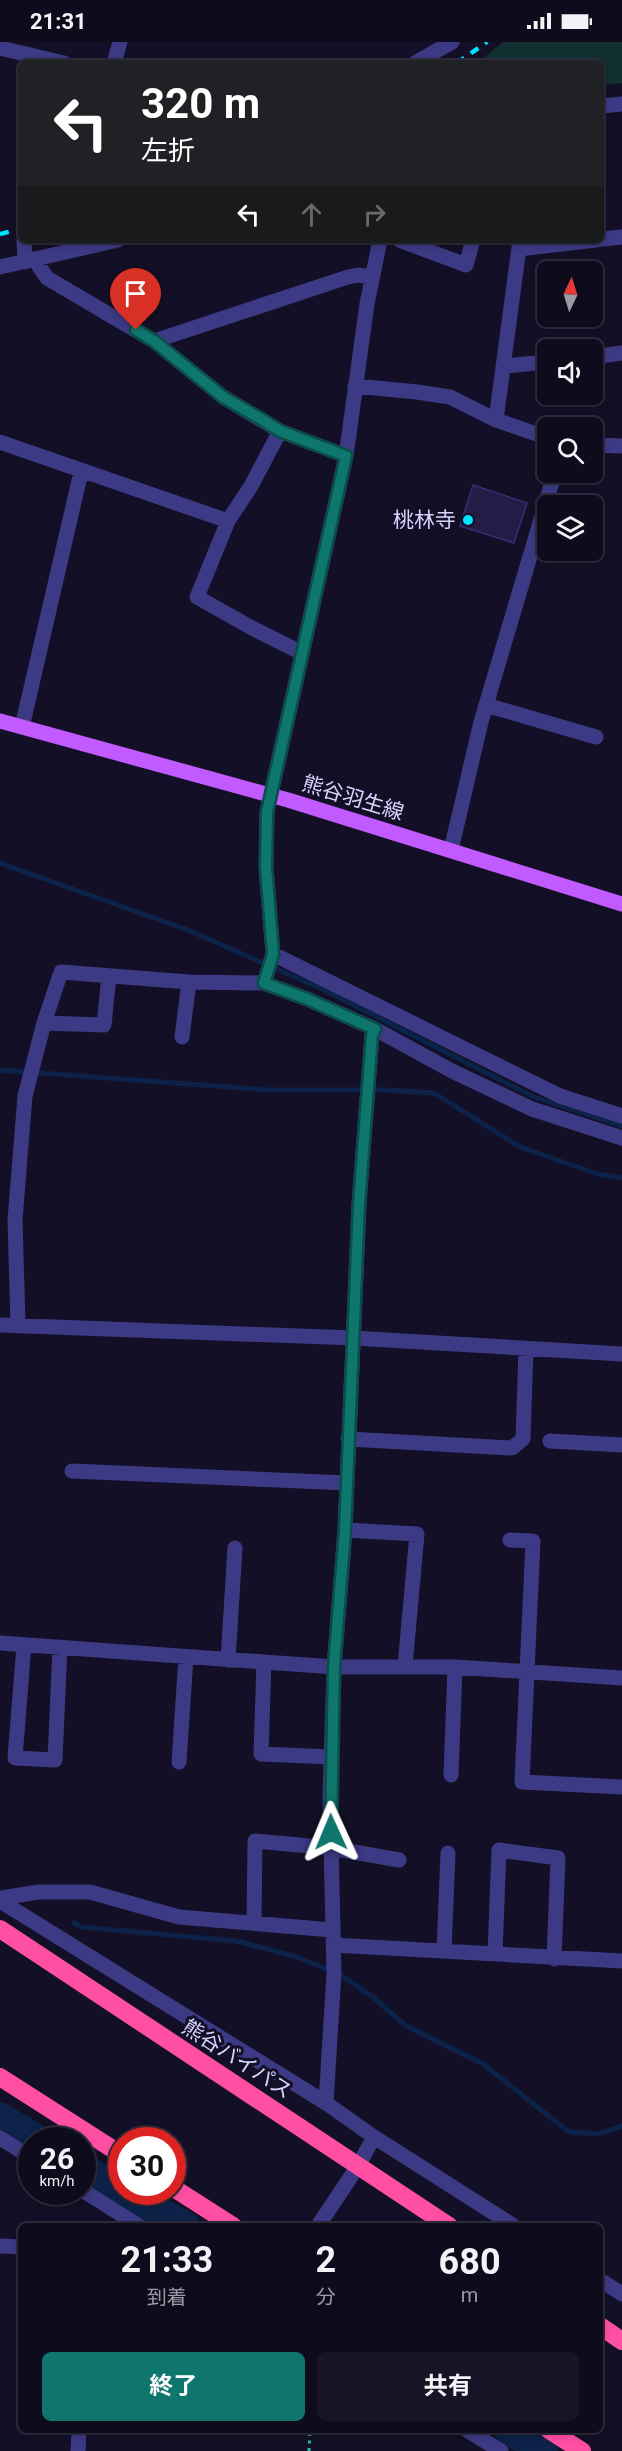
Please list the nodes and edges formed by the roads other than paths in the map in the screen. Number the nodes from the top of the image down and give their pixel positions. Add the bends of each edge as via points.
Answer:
1 (120, 42) edge
2 (426, 42) edge
3 (452, 42) edge
4 (0, 48) edge
5 (49, 60) edge
6 (115, 60) edge
7 (420, 60) edge
8 (422, 60) edge
9 (622, 104) edge
10 (604, 106) edge
11 (622, 237) edge
12 (604, 239) edge
13 (25, 243) edge
14 (105, 243) edge
15 (379, 243) edge
16 (407, 243) edge
17 (472, 243) edge
18 (539, 243) edge
19 (520, 244) edge
20 (30, 261) junction
21 (0, 267) edge
22 (372, 276) junction
23 (154, 341) junction
24 (622, 353) edge
25 (603, 356) edge
26 (537, 363) edge
27 (504, 366) junction
28 (355, 386) junction
29 (496, 420) junction
30 (280, 431) junction
31 (537, 434) edge
32 (0, 442) edge
33 (603, 445) edge
34 (622, 446) edge
35 (346, 456) junction
36 (81, 472) junction
37 (552, 483) edge
38 (228, 521) junction
39 (302, 653) junction
40 (486, 705) junction
41 (0, 721) edge
42 (22, 727) junction
43 (596, 737) dead end
44 (271, 796) junction
45 (451, 850) junction
46 (622, 904) edge
47 (269, 967) junction
48 (109, 976) junction
49 (189, 982) junction
50 (45, 1023) junction
51 (375, 1029) junction
52 (182, 1037) dead end
53 (622, 1116) edge
54 (622, 1138) edge
55 (8, 1210) edge
56 (18, 1324) junction
57 (0, 1325) edge
58 (353, 1338) junction
59 (526, 1348) junction
60 (622, 1354) edge
61 (348, 1439) junction
62 (550, 1441) dead end
63 (622, 1445) edge
64 (72, 1471) dead end
65 (347, 1483) junction
66 (345, 1530) junction
67 (510, 1540) dead end
68 (235, 1548) dead end
69 (0, 1643) edge
70 (24, 1645) junction
71 (60, 1647) junction
72 (186, 1657) junction
73 (228, 1659) junction
74 (264, 1662) junction
75 (405, 1666) junction
76 (334, 1667) junction
77 (456, 1668) junction
78 (526, 1673) junction
79 (622, 1678) edge
80 (331, 1756) junction
81 (179, 1762) dead end
82 (451, 1775) dead end
83 (622, 1787) edge
84 (331, 1848) junction
85 (448, 1853) dead end
86 (399, 1860) dead end
87 (0, 1899) edge
88 (254, 1923) junction
89 (0, 1929) edge
90 (333, 1937) junction
91 (444, 1950) junction
92 (495, 1954) junction
93 (554, 1959) junction
94 (622, 1961) edge
95 (0, 2068) edge
96 (7, 2082) edge
97 (326, 2103) junction
98 (374, 2137) junction
99 (0, 2138) edge
100 (108, 2146) edge
101 (18, 2149) edge
102 (358, 2166) junction
103 (186, 2196) edge
104 (96, 2199) edge
105 (134, 2223) edge
106 (228, 2223) edge
107 (320, 2223) edge
108 (444, 2223) edge
109 (509, 2223) edge
110 (0, 2246) edge
111 (18, 2247) edge
112 (603, 2282) edge
113 (622, 2294) edge
114 (603, 2328) edge
115 (622, 2341) edge
116 (79, 2433) edge
117 (472, 2433) edge
118 (554, 2433) edge
119 (78, 2451) edge
120 (501, 2451) edge
121 (582, 2451) edge

1 - 6 street
2 - 7 street
3 - 8 street
4 - 5 street
9 - 10 street
11 - 12 street
13 - 20 street
14 - 20 street
15 - 22 street
16 - 17 street via 466,265
18 - 19 street
19 - 27 street
20 - 21 street
20 - 23 street via 47,278
22 - 23 street via 348,277
22 - 28 street
23 - 30 street via 223,397
24 - 25 street
26 - 27 street
27 - 29 street
28 - 29 street via 450,398
28 - 35 street
29 - 31 street
30 - 35 street
30 - 38 street
32 - 36 street
33 - 34 street
35 - 39 street
36 - 38 street
36 - 42 street
37 - 40 street
38 - 39 street via 197,597
39 - 44 street
40 - 43 street
40 - 45 street
41 - 42 main road, 熊谷羽生線
42 - 44 main road, 熊谷羽生線
44 - 45 main road, 熊谷羽生線
44 - 47 street via 265,830
45 - 46 main road, 熊谷羽生線
47 - 49 street
47 - 51 street via 307,999
47 - 53 street via 560,1096
48 - 49 street
48 - 50 street via 61,972
48 - 50 street via 104,1025
49 - 52 street
50 - 55 street via 25,1095
51 - 54 street via 532,1109
51 - 58 street via 359,1204
55 - 56 street
56 - 57 street
56 - 58 street
58 - 59 street
58 - 61 street
59 - 60 street
59 - 61 street via 523,1439 512,1448
61 - 65 street
62 - 63 street
64 - 65 street
65 - 66 street
66 - 75 street via 417,1534
66 - 76 street
67 - 78 street via 533,1541
68 - 73 street
69 - 70 street
70 - 71 street
70 - 71 street via 15,1758 56,1760
71 - 72 street
72 - 73 street
72 - 81 street
73 - 74 street
74 - 76 street
74 - 80 street via 261,1754
75 - 76 street
75 - 77 street
76 - 80 street
77 - 78 street
77 - 82 street
78 - 79 street
78 - 83 street via 522,1782
80 - 84 street
84 - 86 street
84 - 88 street via 255,1841
84 - 90 street
85 - 91 street
87 - 88 street via 39,1892 90,1892 179,1917
87 - 97 street
88 - 90 street
89 - 102 highway, 熊谷バイパス
90 - 91 street
90 - 97 street
91 - 92 street
92 - 93 street
92 - 93 street via 499,1850 558,1858
93 - 94 street
95 - 96 highway
96 - 100 highway
97 - 98 street
98 - 102 street
98 - 109 street
99 - 101 street
102 - 107 street
102 - 108 highway, 熊谷バイパス
103 - 106 highway
104 - 105 street
110 - 111 street
112 - 113 street
114 - 115 highway
116 - 119 street
117 - 120 street
118 - 121 highway

